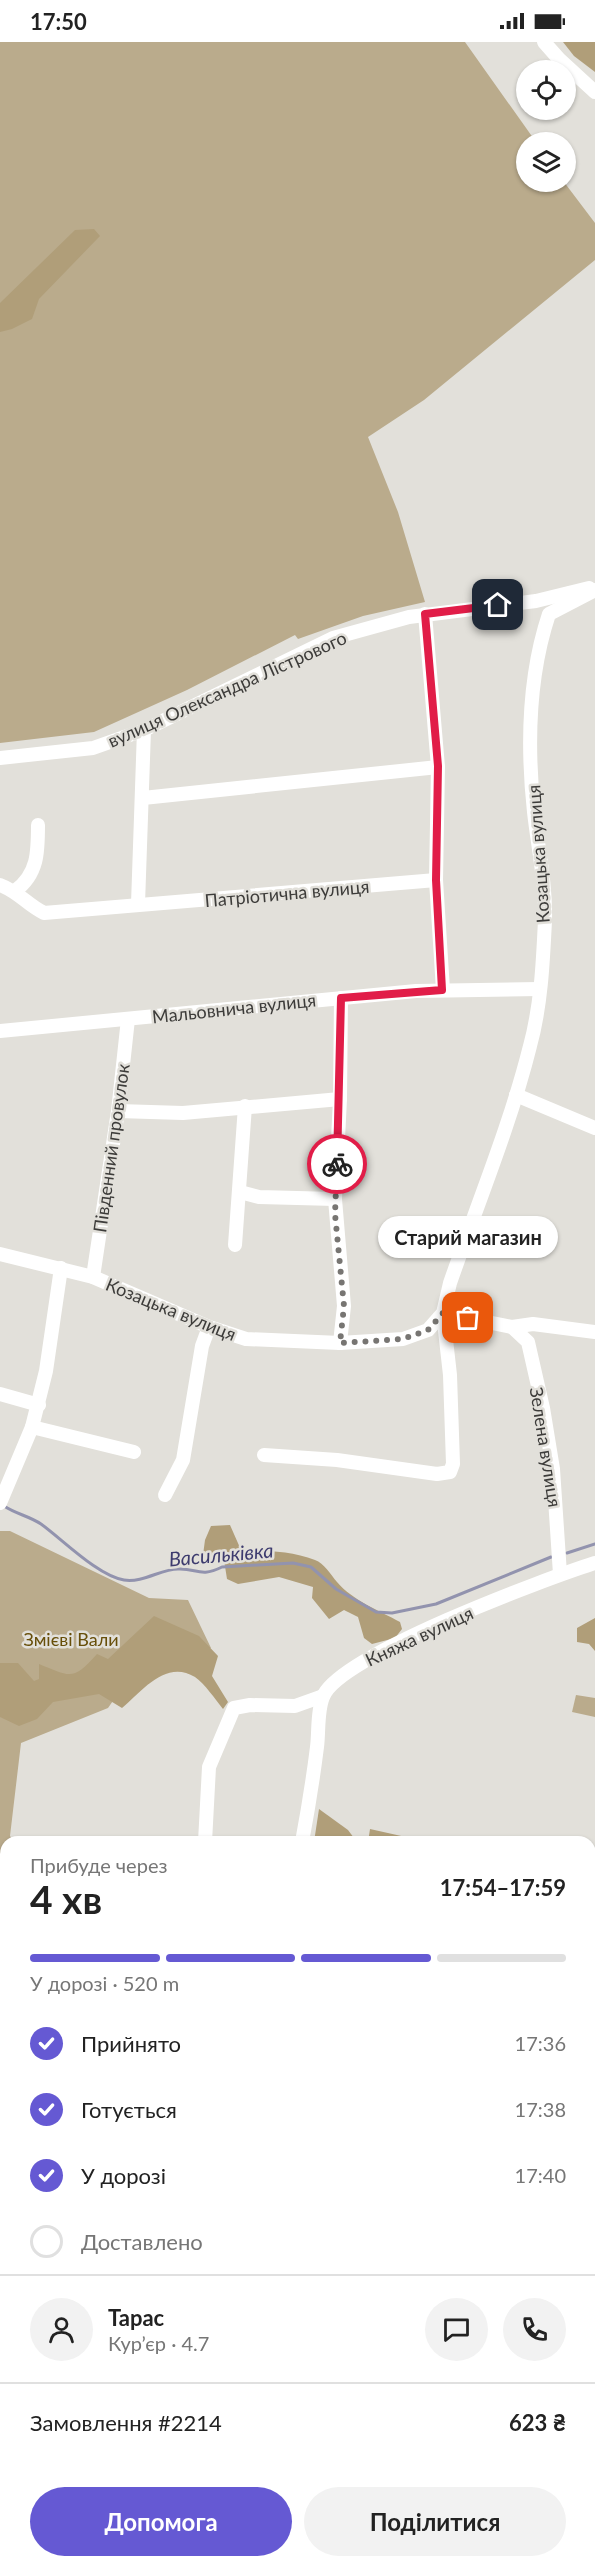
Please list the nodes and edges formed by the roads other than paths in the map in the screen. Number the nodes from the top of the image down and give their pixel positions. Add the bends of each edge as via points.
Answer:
1 (544, 42) edge
2 (595, 92) edge
3 (595, 588) edge
4 (536, 601) junction
5 (425, 614) junction
6 (549, 614) junction
7 (144, 730) junction
8 (0, 758) edge
9 (438, 766) junction
10 (143, 798) junction
11 (38, 825) dead end
12 (436, 880) junction
13 (0, 885) edge
14 (15, 891) junction
15 (138, 904) junction
16 (539, 988) junction
17 (442, 990) junction
18 (341, 998) junction
19 (128, 1019) junction
20 (0, 1030) edge
21 (516, 1095) junction
22 (340, 1099) junction
23 (245, 1106) junction
24 (118, 1111) junction
25 (595, 1128) edge
26 (240, 1192) junction
27 (335, 1200) junction
28 (235, 1245) dead end
29 (0, 1254) edge
30 (61, 1268) junction
31 (93, 1277) junction
32 (443, 1313) junction
33 (209, 1327) junction
34 (512, 1327) junction
35 (595, 1332) edge
36 (340, 1343) junction
37 (0, 1394) edge
38 (39, 1405) junction
39 (32, 1427) junction
40 (134, 1452) dead end
41 (264, 1455) dead end
42 (165, 1494) dead end
43 (0, 1503) edge
44 (595, 1563) edge
45 (560, 1575) junction
46 (323, 1696) junction
47 (205, 1836) edge
48 (303, 1836) edge

1 - 2 street
3 - 4 street, вулиця Олександра Лістрового
3 - 6 street
4 - 5 street, вулиця Олександра Лістрового
4 - 6 street via 548,602 552,607
5 - 7 street, вулиця Олександра Лістрового via 333,638
5 - 9 street
6 - 16 street, Козацька вулиця via 534,679 530,748 545,918
7 - 8 street, вулиця Олександра Лістрового via 93,748
7 - 10 street
9 - 10 street
9 - 12 street
10 - 15 street
11 - 14 street via 35,866 26,883
12 - 15 street, Патріотична вулиця
12 - 17 street
13 - 14 street, Патріотична вулиця
14 - 15 street, Патріотична вулиця via 44,913
16 - 17 street, Мальовнича вулиця
16 - 21 street, Козацька вулиця via 531,1045
17 - 18 street, Мальовнича вулиця
18 - 19 street, Мальовнича вулиця
18 - 22 street
19 - 20 street, Мальовнича вулиця
19 - 24 street, Південний провулок
21 - 25 street
21 - 32 street, Козацька вулиця via 450,1282
22 - 23 street
22 - 27 street
23 - 24 street via 183,1113
23 - 26 street
24 - 31 street, Південний провулок
26 - 27 street via 259,1197
26 - 28 street
27 - 36 street via 344,1306
29 - 30 street, Козацька вулиця
30 - 31 street, Козацька вулиця
30 - 38 street
31 - 33 street, Козацька вулиця
32 - 34 street
32 - 36 street, Козацька вулиця via 428,1330 403,1339
32 - 41 street via 450,1375 450,1472 437,1474
33 - 36 street, Козацька вулиця via 246,1339
33 - 42 street via 202,1346 183,1460
34 - 35 street via 533,1324
34 - 45 street, Зелена вулиця via 528,1342 543,1408 554,1469
37 - 38 street
38 - 39 street
39 - 40 street
39 - 43 street
44 - 45 street, Княжа вулиця
45 - 46 street, Княжа вулиця via 372,1654 337,1679
46 - 47 street via 295,1706 234,1708 209,1767
46 - 48 street

